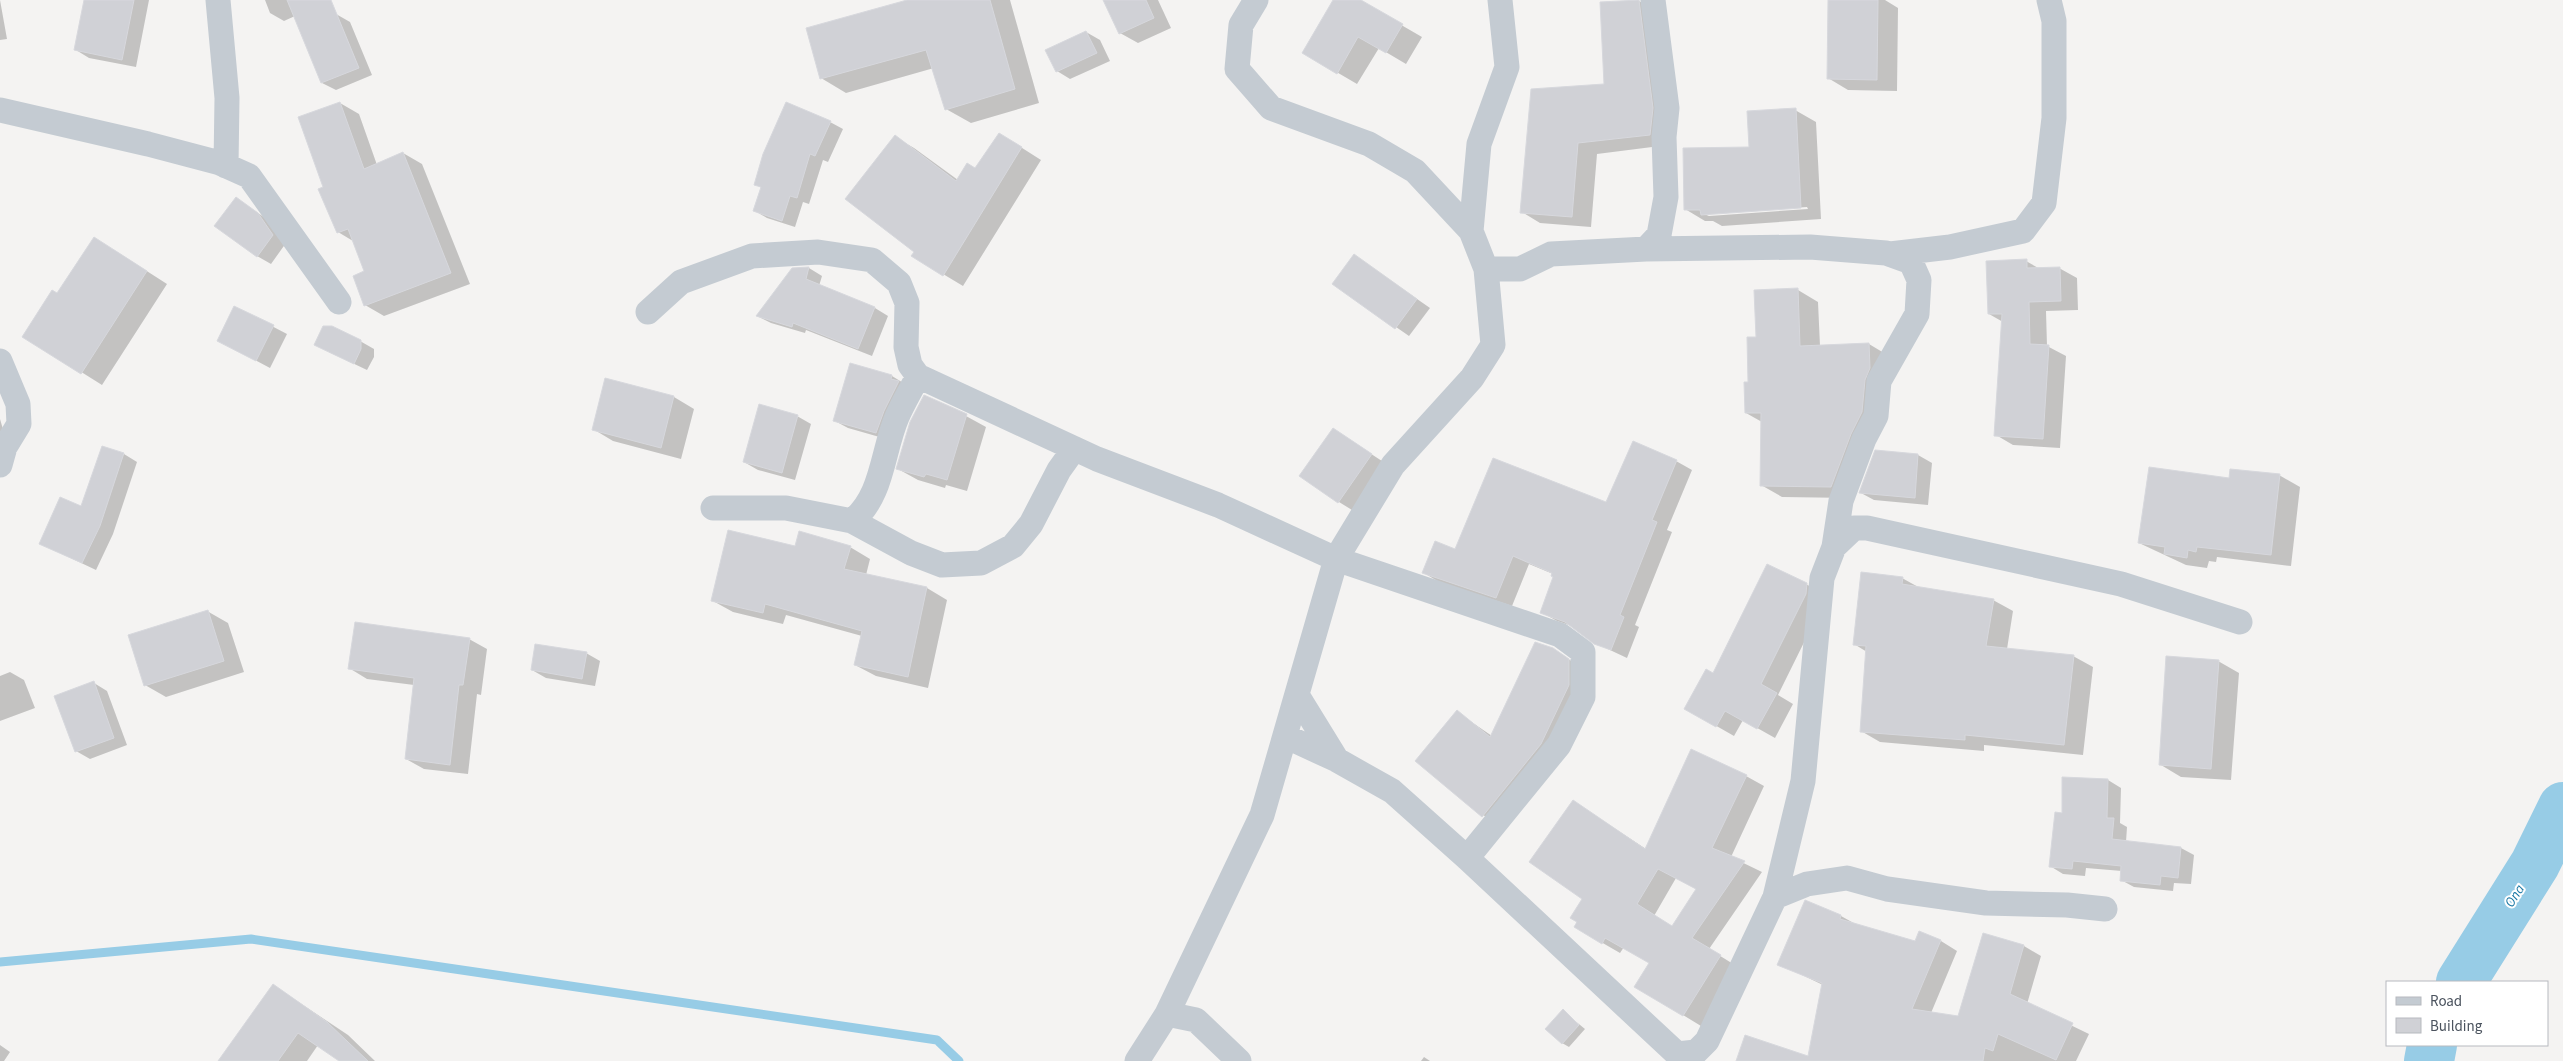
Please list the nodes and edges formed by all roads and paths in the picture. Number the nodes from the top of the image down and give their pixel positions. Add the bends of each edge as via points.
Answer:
1 (218, 0) edge
2 (1256, 0) edge
3 (1653, 0) edge
4 (2049, 0) edge
5 (1504, 1) edge
6 (0, 110) edge
7 (226, 166) junction
8 (1471, 231) junction
9 (1646, 249) junction
10 (1890, 254) junction
11 (1486, 270) junction
12 (339, 302) dead end
13 (648, 312) dead end
14 (0, 361) edge
15 (918, 376) junction
16 (1074, 448) junction
17 (0, 465) edge
18 (714, 508) dead end
19 (852, 521) junction
20 (1834, 547) junction
21 (1336, 560) junction
22 (2240, 622) dead end
23 (1297, 695) junction
24 (1282, 746) junction
25 (1338, 760) junction
26 (1467, 858) junction
27 (1775, 897) junction
28 (2105, 909) dead end
29 (1167, 1014) junction
30 (1679, 1058) edge
31 (1138, 1061) edge
32 (1239, 1061) edge

1 - 7 street via 227,98
2 - 8 street via 1241,25 1237,70 1271,108 1369,144 1415,171
3 - 9 street via 1667,108 1664,137 1666,197 1659,235
4 - 10 street via 2054,21 2054,118 2044,203 2023,231 1950,247
5 - 8 street via 1507,67 1479,144
6 - 7 street via 148,144
7 - 12 street via 249,176
8 - 11 street
9 - 10 street via 1810,247
9 - 11 street via 1551,254 1520,269
10 - 20 street via 1910,262 1919,280 1918,314 1880,381 1876,416 1841,500
11 - 21 street via 1493,345 1472,378 1393,465
13 - 15 street via 681,282 752,256 818,252 872,260 899,283 907,303 906,347 910,365
14 - 17 street via 18,404 19,424 5,447
15 - 16 street
15 - 19 street via 896,418 875,490 863,512
16 - 19 street via 1031,524 1013,546 981,563 942,565 911,553
16 - 21 street via 1218,505
18 - 19 street via 786,508
20 - 22 street via 1854,528 1867,528 2121,584
20 - 27 street via 1822,578 1803,781
21 - 23 street
21 - 26 street via 1560,635 1582,652 1582,697 1559,745
23 - 24 street
23 - 25 street
24 - 25 street
24 - 29 street via 1262,815
25 - 26 street via 1392,791
26 - 30 street
27 - 28 street via 1807,884 1847,878 1887,889 1986,903
27 - 30 street via 1707,1041 1696,1052
29 - 31 street
29 - 32 street via 1196,1020

